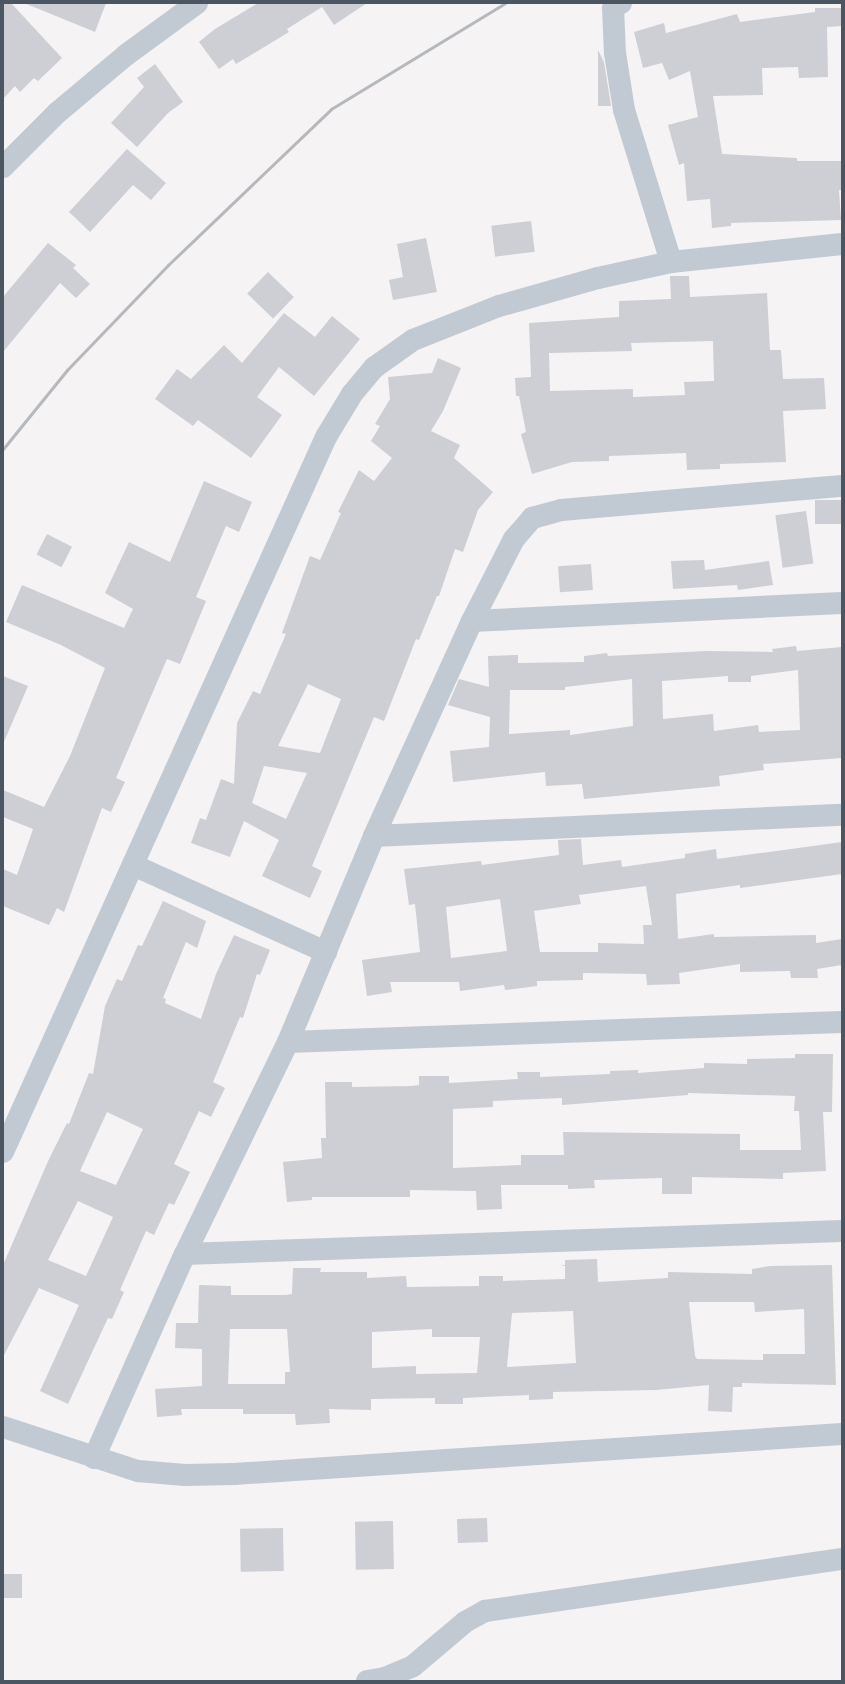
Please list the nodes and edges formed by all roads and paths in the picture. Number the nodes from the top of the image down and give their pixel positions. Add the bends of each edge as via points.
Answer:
1 (197, 3) edge
2 (621, 3) edge
3 (3, 167) edge
4 (842, 244) edge
5 (671, 262) junction
6 (842, 486) edge
7 (842, 602) edge
8 (472, 621) junction
9 (842, 816) edge
10 (374, 836) junction
11 (133, 865) junction
12 (326, 952) junction
13 (842, 1022) edge
14 (288, 1042) junction
15 (3, 1152) edge
16 (842, 1231) edge
17 (185, 1254) junction
18 (3, 1427) edge
19 (842, 1434) edge
20 (94, 1458) junction
21 (842, 1559) edge
22 (367, 1681) edge

1 - 3 street via 126,55 57,113
2 - 5 street via 613,8 615,53 624,110
4 - 5 street
5 - 11 street via 598,278 499,306 413,340 375,367 352,394 326,437
6 - 8 street via 561,510 532,518 514,539
7 - 8 street
8 - 10 street
9 - 10 street
10 - 12 street
11 - 12 street
11 - 15 street
12 - 14 street
13 - 14 street
14 - 17 street
16 - 17 street
17 - 20 street
18 - 20 street
19 - 20 street via 234,1474 185,1475 138,1471
21 - 22 street via 485,1611 465,1622 413,1666 385,1678

